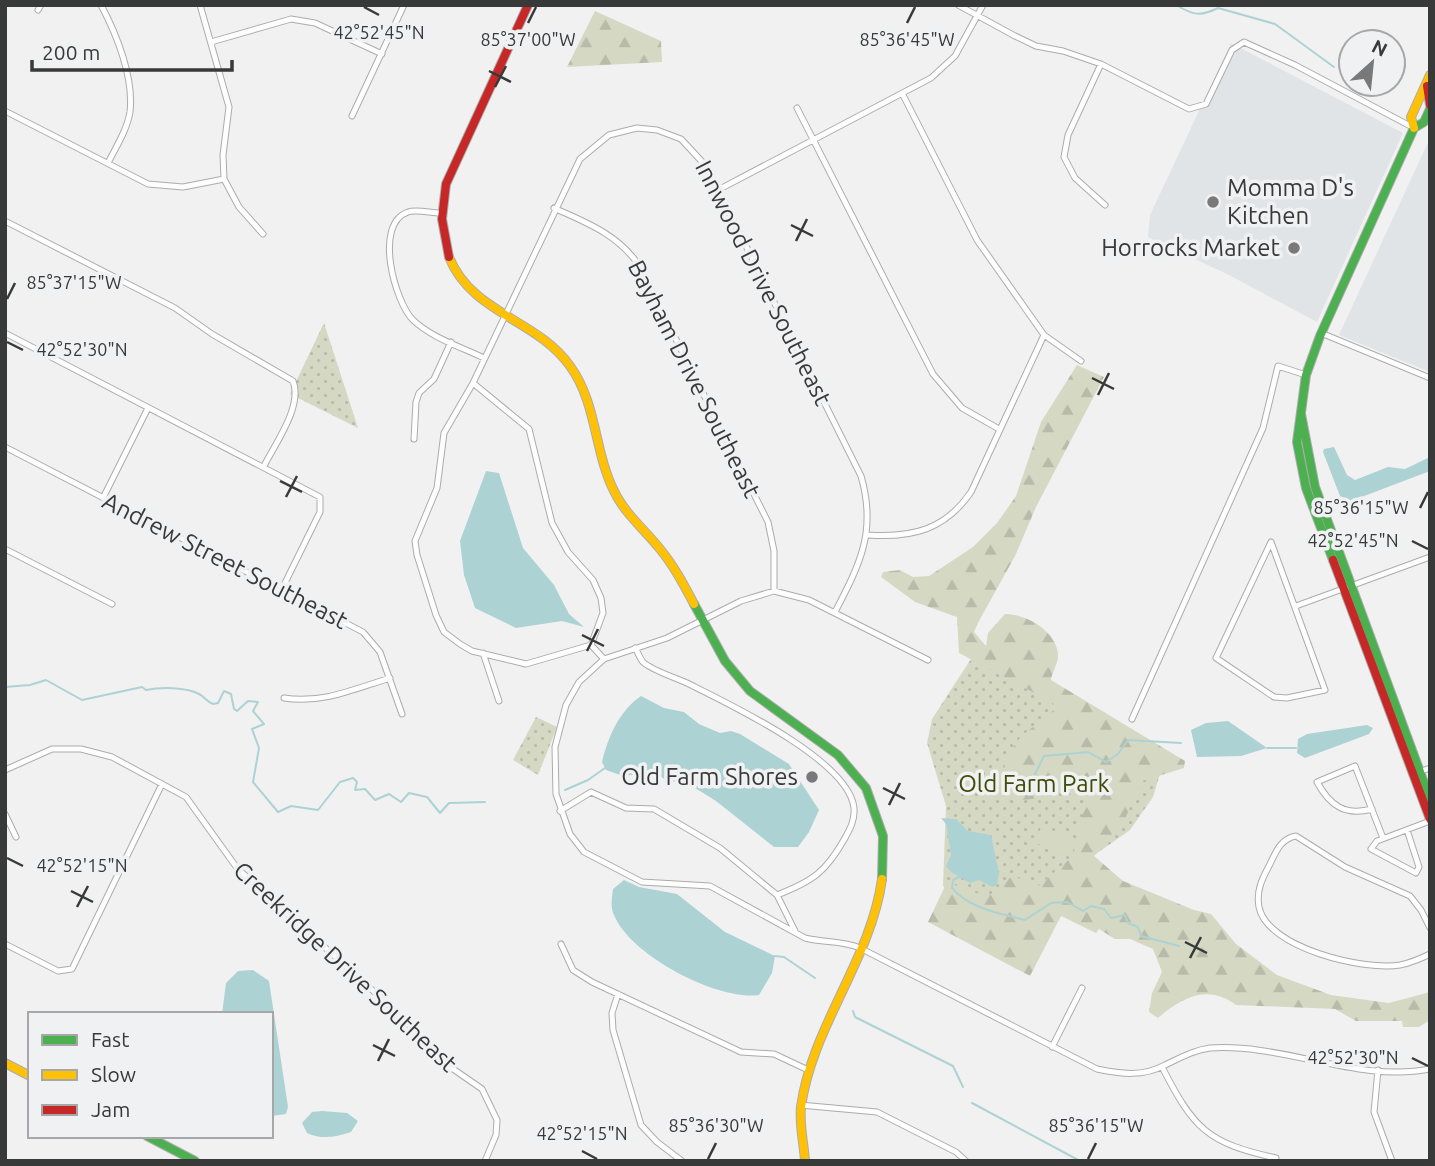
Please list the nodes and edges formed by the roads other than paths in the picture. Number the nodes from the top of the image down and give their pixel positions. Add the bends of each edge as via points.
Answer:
1 (101, 5) edge
2 (200, 5) edge
3 (404, 5) edge
4 (528, 5) edge
5 (958, 5) edge
6 (983, 5) edge
7 (979, 17) junction
8 (211, 41) junction
9 (382, 54) junction
10 (1101, 64) junction
11 (1430, 76) edge
12 (903, 95) junction
13 (1430, 107) edge
14 (797, 108) dead end
15 (5, 111) edge
16 (352, 116) dead end
17 (1414, 128) junction
18 (814, 139) junction
19 (108, 163) junction
20 (224, 179) junction
21 (718, 190) junction
22 (1105, 205) dead end
23 (554, 208) junction
24 (440, 213) junction
25 (5, 221) edge
26 (263, 234) dead end
27 (504, 315) junction
28 (5, 333) edge
29 (1321, 333) junction
30 (1044, 335) junction
31 (451, 342) junction
32 (484, 358) junction
33 (1081, 361) dead end
34 (1306, 375) junction
35 (1430, 378) edge
36 (473, 383) junction
37 (148, 408) junction
38 (999, 429) junction
39 (414, 439) dead end
40 (5, 447) edge
41 (264, 466) junction
42 (103, 498) junction
43 (868, 534) junction
44 (5, 549) edge
45 (1430, 557) edge
46 (282, 589) junction
47 (1349, 589) junction
48 (774, 591) junction
49 (112, 604) dead end
50 (1296, 606) junction
51 (835, 612) junction
52 (701, 621) junction
53 (591, 645) junction
54 (635, 648) junction
55 (484, 653) junction
56 (604, 659) junction
57 (928, 660) dead end
58 (390, 678) junction
59 (284, 698) dead end
60 (499, 701) dead end
61 (402, 714) dead end
62 (1132, 719) dead end
63 (1430, 768) edge
64 (5, 769) edge
65 (1416, 773) junction
66 (162, 784) junction
67 (1430, 799) edge
68 (1372, 809) junction
69 (560, 811) junction
70 (5, 814) edge
71 (1430, 820) edge
72 (1407, 830) junction
73 (16, 837) dead end
74 (1383, 838) junction
75 (777, 895) junction
76 (1430, 928) edge
77 (795, 931) junction
78 (5, 944) edge
79 (561, 944) dead end
80 (860, 948) junction
81 (1430, 954) edge
82 (1082, 988) dead end
83 (618, 993) junction
84 (1052, 1047) junction
85 (5, 1063) edge
86 (1163, 1067) junction
87 (806, 1069) junction
88 (1430, 1069) edge
89 (1378, 1070) junction
90 (28, 1075) edge
91 (800, 1105) junction
92 (151, 1138) edge
93 (1276, 1158) dead end
94 (195, 1161) edge
95 (485, 1161) edge
96 (682, 1161) edge
97 (805, 1161) edge
98 (965, 1161) edge
99 (1392, 1161) edge

1 - 19 street via 130,91 129,116
2 - 8 street
3 - 9 street
4 - 24 street via 449,175
5 - 7 street
6 - 7 street
7 - 10 street via 1036,46
7 - 12 street via 943,69
8 - 9 street via 291,19 315,23
8 - 20 street via 229,107
9 - 16 street
10 - 17 street via 1189,109 1198,109 1210,98 1232,50 1237,44 1251,43
10 - 22 street via 1064,157 1075,178
11 - 13 street via 1426,88
11 - 17 street via 1411,117
12 - 18 street
12 - 30 street via 977,240
13 - 17 street via 1424,122
14 - 18 street
15 - 19 street
17 - 29 street
18 - 21 street
18 - 38 street via 933,374 962,408
19 - 20 street via 148,184 164,187
20 - 26 street
21 - 23 street, Innwood Drive Southeast via 692,148 668,133 637,128 614,132 594,144 578,162
21 - 43 street, Innwood Drive Southeast via 861,476
23 - 27 street, Innwood Drive Southeast
23 - 48 street, Bayham Drive Southeast via 609,233 638,264 768,522
24 - 27 street via 445,249 454,271 476,298
24 - 31 street via 408,212 397,223 387,250 408,314 423,328
25 - 41 street via 176,308 293,381 296,388 290,414
27 - 32 street, Innwood Drive Southeast
27 - 52 street via 545,339 577,376 592,406 615,494 667,558
28 - 37 street
29 - 34 street
29 - 35 street
30 - 33 street
30 - 38 street
31 - 32 street
31 - 39 street via 434,379 419,393
32 - 36 street, Innwood Drive Southeast
34 - 47 street via 1300,411 1312,477
34 - 62 street via 1278,366 1255,448
36 - 53 street via 529,429 552,523 601,598 603,614
36 - 55 street, Innwood Drive Southeast via 444,433 437,488 415,541 444,632 472,651
37 - 41 street
37 - 42 street
38 - 43 street via 971,492 940,524 895,537
40 - 42 street, Andrew Street Southeast
41 - 46 street via 311,490 322,504
42 - 46 street, Andrew Street Southeast
43 - 51 street, Innwood Drive Southeast
44 - 49 street
45 - 47 street
46 - 58 street, Andrew Street Southeast via 363,632 380,652
47 - 50 street
47 - 65 street
48 - 51 street via 802,596
48 - 52 street
50 - 50 street via 1325,690 1274,697 1216,658 1271,542
51 - 57 street
52 - 54 street
52 - 80 street via 737,678 848,762 873,802 886,851 886,874 879,905
53 - 55 street, Innwood Drive Southeast via 526,664
53 - 56 street
54 - 56 street
54 - 75 street via 644,662 800,745 821,760 849,792 853,824 832,862 823,872
55 - 60 street
56 - 69 street via 579,682 561,720 554,771
58 - 59 street via 323,699
58 - 61 street, Andrew Street Southeast
63 - 65 street
64 - 66 street, Creekridge Drive Southeast via 52,749 80,748 111,757
65 - 67 street
65 - 71 street
66 - 78 street via 76,964 67,972 55,970
66 - 95 street, Creekridge Drive Southeast via 186,797 237,868 401,1016 443,1062 482,1089 497,1120
68 - 68 street via 1355,766 1317,782 1324,796 1345,811
68 - 74 street
69 - 75 street via 591,792 626,808 654,809 720,848
69 - 77 street via 576,843 598,860 642,882 710,886
70 - 73 street
71 - 72 street
72 - 74 street
72 - 74 street via 1419,867 1416,873 1371,849
75 - 77 street
76 - 81 street via 1410,897 1345,867 1296,836 1281,843 1259,891 1259,909 1276,933 1303,949 1383,965
77 - 80 street via 805,938
79 - 83 street via 579,975
80 - 84 street
80 - 87 street
82 - 84 street
83 - 87 street via 741,1052 774,1054
83 - 96 street via 613,1030 641,1125
84 - 86 street via 1097,1069 1119,1074
85 - 90 street
86 - 89 street via 1210,1048
86 - 93 street via 1187,1113 1209,1135 1234,1148
87 - 91 street
88 - 89 street via 1409,1073
89 - 99 street via 1374,1112
91 - 97 street
91 - 98 street via 881,1114
92 - 94 street

